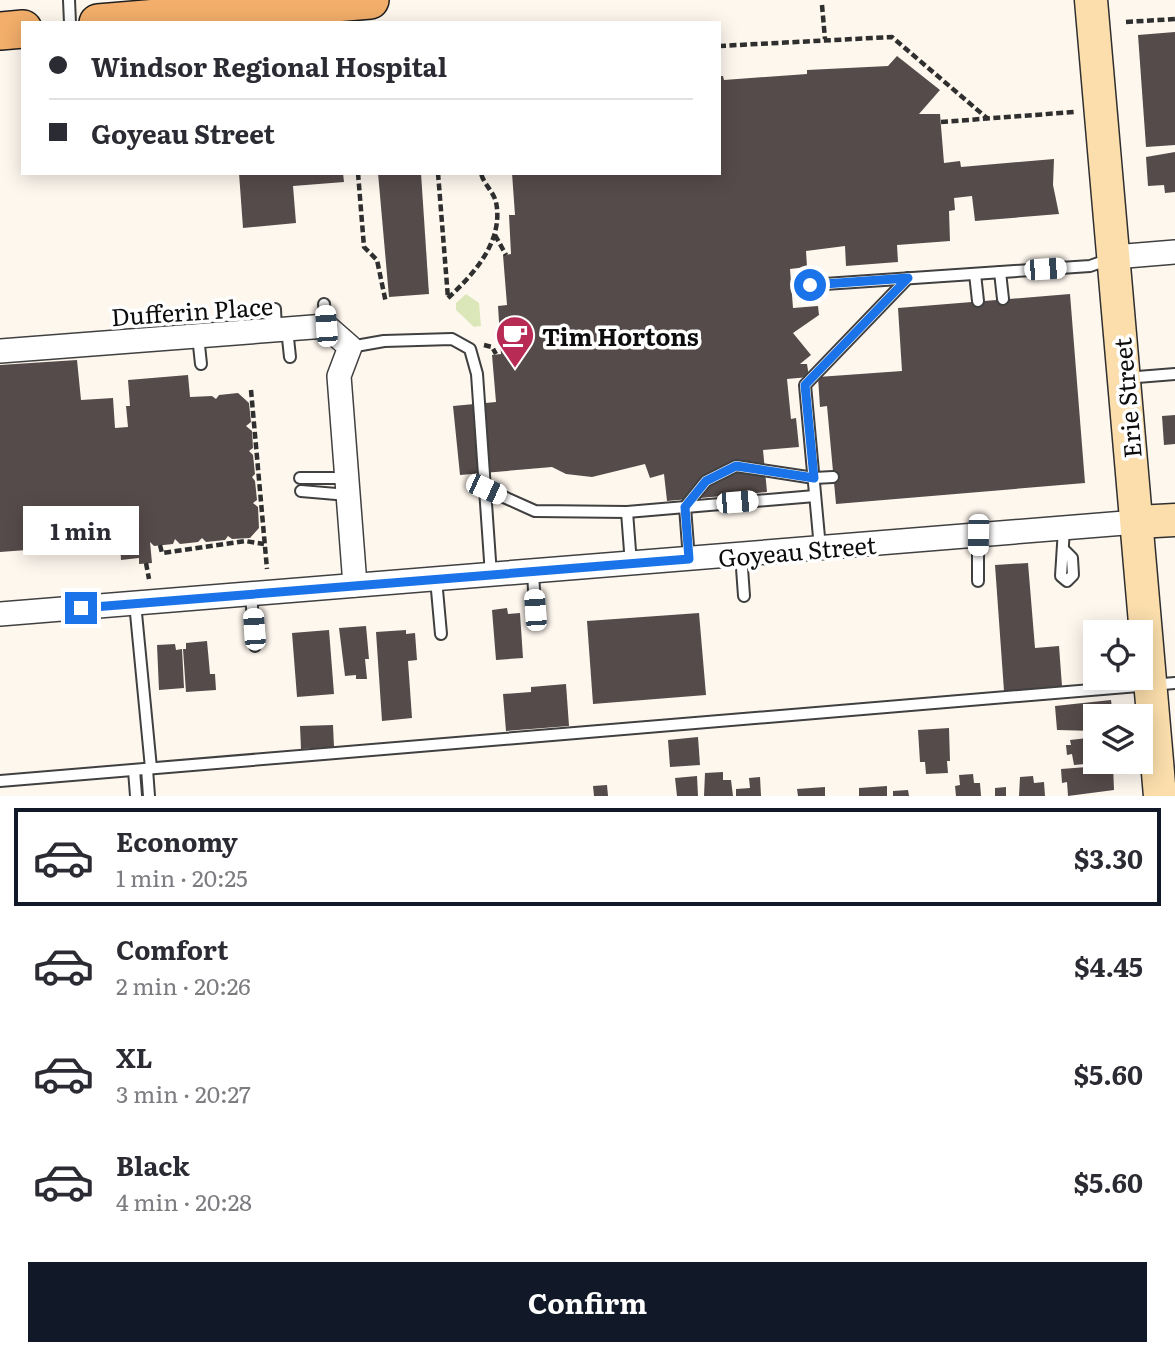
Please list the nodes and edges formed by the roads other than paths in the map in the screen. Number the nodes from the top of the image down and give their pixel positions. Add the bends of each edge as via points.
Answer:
1 (69, 0) edge
2 (370, 0) edge
3 (1091, 0) edge
4 (296, 3) edge
5 (200, 7) edge
6 (70, 21) edge
7 (111, 21) edge
8 (21, 29) edge
9 (0, 31) edge
10 (1175, 253) edge
11 (1114, 257) junction
12 (1000, 272) junction
13 (975, 274) junction
14 (908, 278) junction
15 (810, 285) dead end
16 (1003, 299) dead end
17 (978, 302) dead end
18 (279, 323) junction
19 (198, 336) junction
20 (351, 347) junction
21 (0, 351) edge
22 (290, 357) dead end
23 (201, 364) dead end
24 (1175, 374) edge
25 (1125, 379) junction
26 (833, 477) dead end
27 (300, 478) dead end
28 (814, 478) junction
29 (348, 486) junction
30 (486, 489) junction
31 (301, 491) dead end
32 (815, 496) junction
33 (685, 507) junction
34 (627, 512) junction
35 (1175, 520) edge
36 (1137, 522) junction
37 (978, 535) junction
38 (820, 548) junction
39 (741, 554) junction
40 (689, 559) junction
41 (631, 564) junction
42 (533, 571) junction
43 (491, 575) junction
44 (436, 579) junction
45 (978, 581) dead end
46 (355, 585) junction
47 (251, 594) junction
48 (744, 596) dead end
49 (135, 603) junction
50 (535, 610) dead end
51 (0, 614) edge
52 (441, 634) dead end
53 (255, 646) dead end
54 (1163, 685) edge
55 (149, 768) junction
56 (134, 770) junction
57 (0, 781) edge
58 (135, 796) edge
59 (149, 796) edge
60 (1160, 796) edge

1 - 6 lane
2 - 4 main road
3 - 11 street, Erie Street
4 - 5 main road
5 - 7 main road
8 - 9 main road
10 - 11 street
11 - 12 lane via 1090,266
11 - 25 street, Erie Street
12 - 13 lane
12 - 16 lane
13 - 14 lane
13 - 17 lane
14 - 15 lane
14 - 28 lane via 805,385
18 - 19 street, Dufferin Place
18 - 20 street, Dufferin Place via 325,315
18 - 22 lane
19 - 21 street, Dufferin Place
19 - 23 lane
20 - 29 street via 340,376
20 - 30 lane via 452,339 470,349 477,374
24 - 25 lane
25 - 36 street, Erie Street
26 - 28 lane
27 - 29 lane
28 - 32 lane
28 - 33 lane via 736,466 706,481
29 - 31 lane
29 - 46 street
30 - 34 lane via 535,511
30 - 43 lane
32 - 33 lane
32 - 38 lane
33 - 34 lane
33 - 40 lane
34 - 41 lane
35 - 36 street, Goyeau Street
36 - 37 street, Goyeau Street via 1065,540
36 - 54 street, Erie Street
37 - 38 street, Goyeau Street
37 - 45 lane
38 - 39 street, Goyeau Street
39 - 40 street, Goyeau Street
39 - 48 lane
40 - 41 street, Goyeau Street
41 - 42 street, Goyeau Street
42 - 43 street, Goyeau Street
42 - 50 lane
43 - 44 street, Goyeau Street
44 - 46 street, Goyeau Street
44 - 52 lane
46 - 47 street, Goyeau Street
47 - 49 street, Goyeau Street
47 - 53 lane
49 - 51 street, Goyeau Street
49 - 55 lane
54 - 55 lane
54 - 60 street, Erie Street
55 - 56 lane
55 - 59 lane
56 - 57 lane
56 - 58 lane

